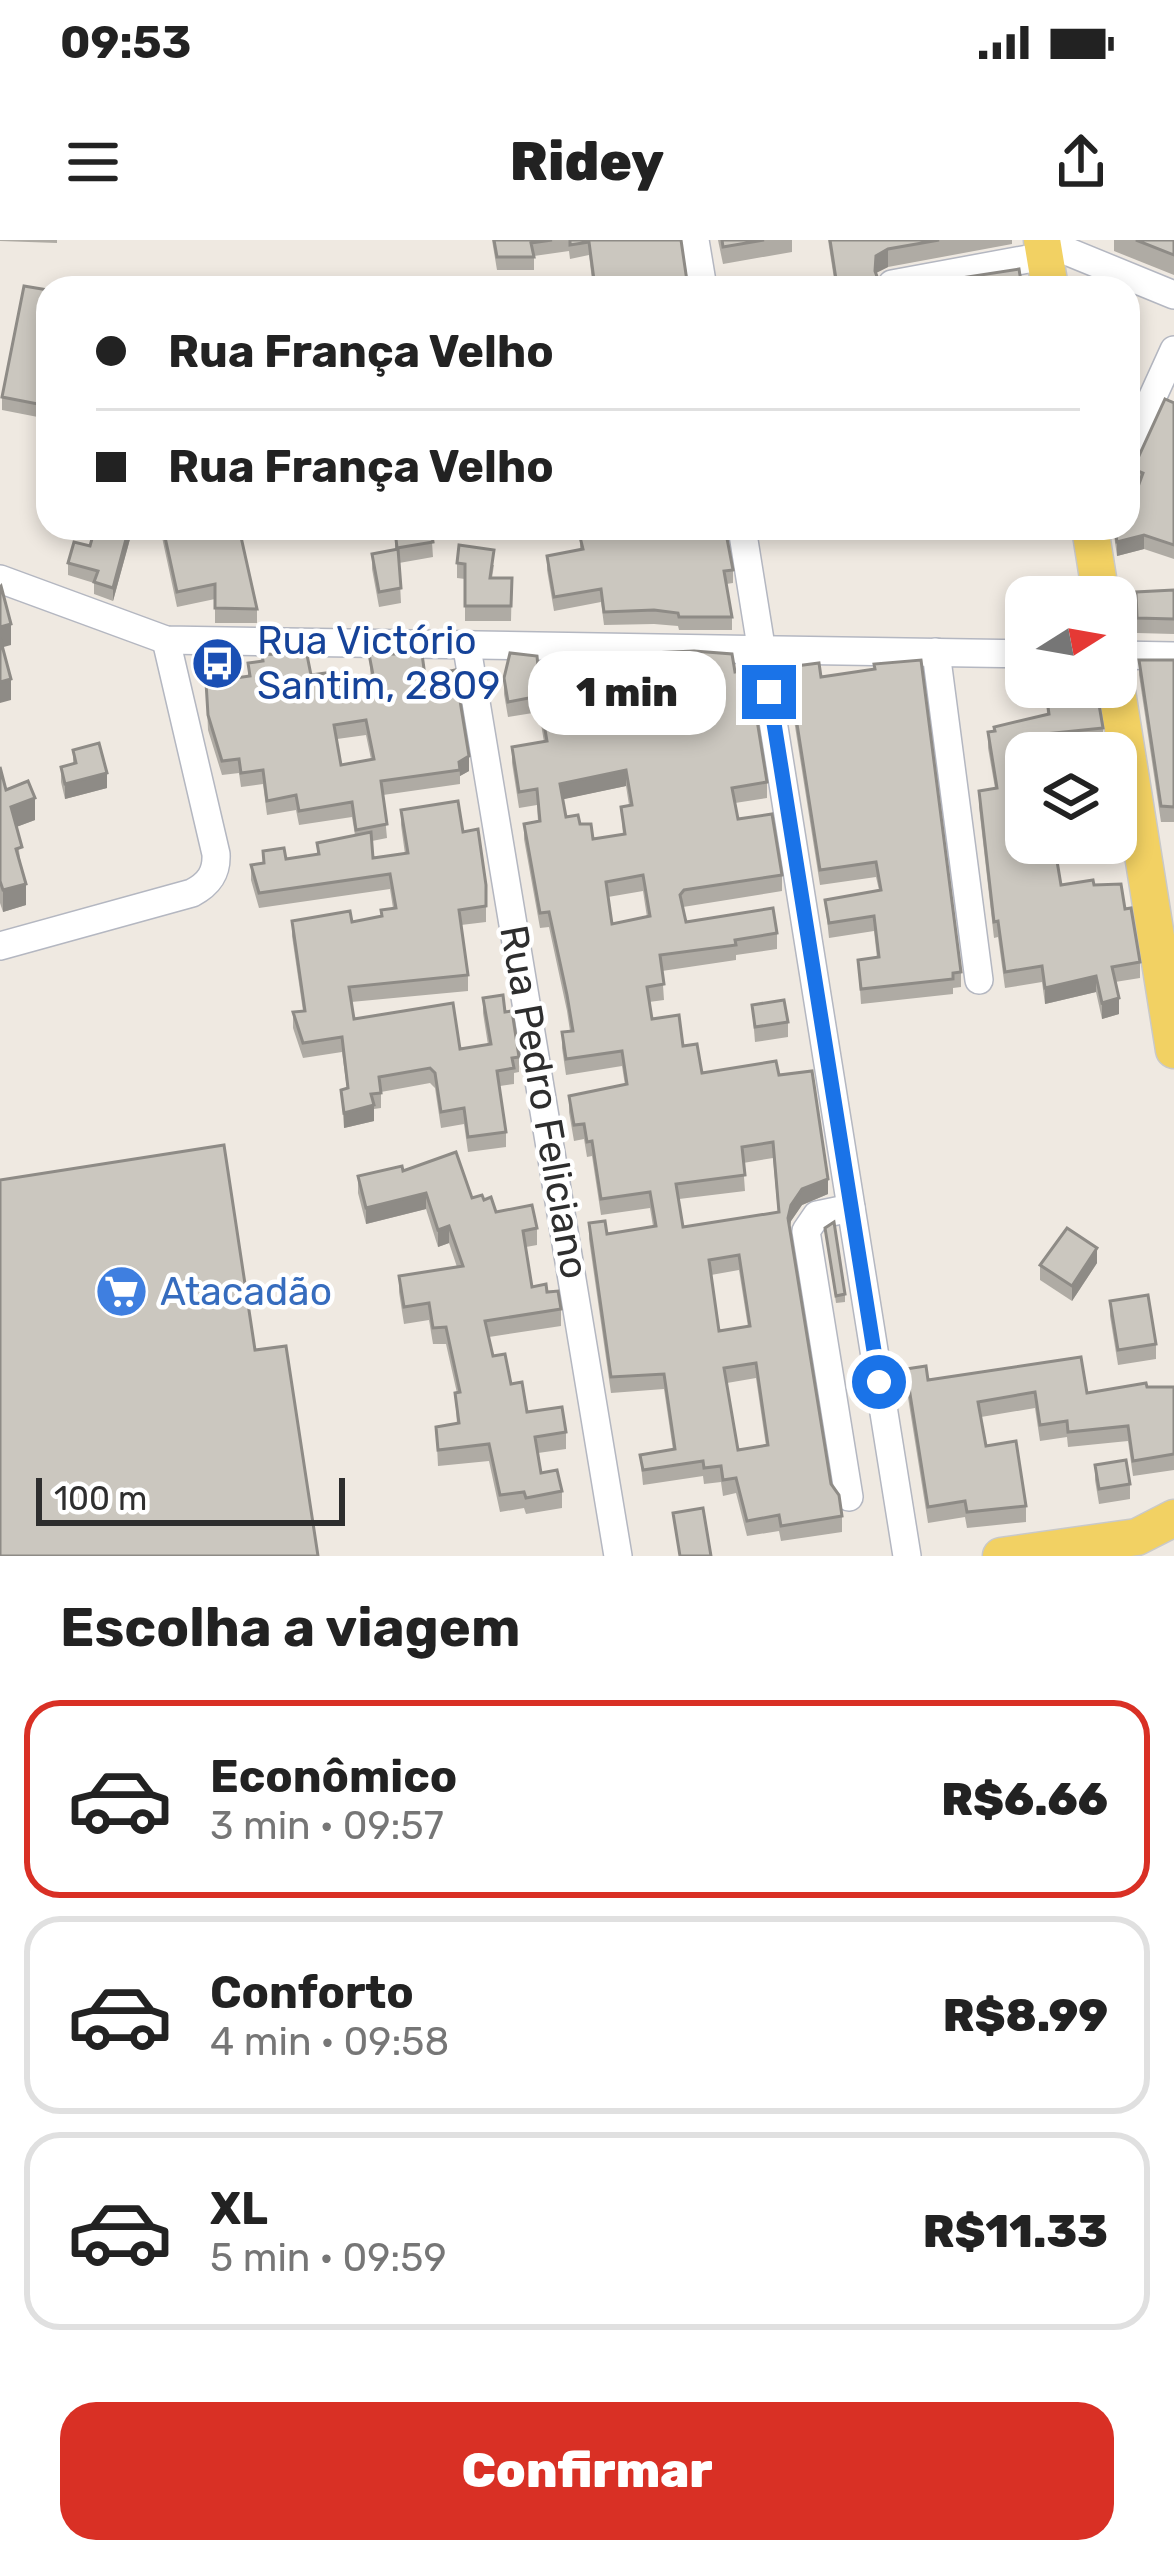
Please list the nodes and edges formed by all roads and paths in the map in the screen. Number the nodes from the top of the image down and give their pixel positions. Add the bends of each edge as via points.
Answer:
1 (695, 240) edge
2 (1045, 256) edge
3 (701, 276) edge
4 (936, 276) edge
5 (1111, 276) edge
6 (1140, 285) edge
7 (1174, 295) edge
8 (1174, 350) edge
9 (1140, 425) edge
10 (744, 540) edge
11 (1092, 540) edge
12 (1098, 576) edge
13 (0, 579) edge
14 (166, 640) junction
15 (762, 646) junction
16 (467, 648) junction
17 (936, 652) junction
18 (1005, 653) edge
19 (1137, 655) edge
20 (1174, 656) edge
21 (1120, 708) edge
22 (0, 946) edge
23 (979, 980) dead end
24 (1174, 1049) edge
25 (851, 1208) junction
26 (849, 1497) dead end
27 (1174, 1518) edge
28 (1137, 1537) junction
29 (618, 1556) edge
30 (907, 1556) edge
31 (1001, 1556) edge
32 (1174, 1556) edge

1 - 3 street
2 - 4 street
2 - 5 street
6 - 7 street
8 - 9 street
10 - 15 street
11 - 12 main road
13 - 14 street
14 - 16 street
14 - 22 street via 217,867 192,893
15 - 16 street
15 - 17 street
15 - 25 street
16 - 29 street, Rua Pedro Feliciano
17 - 18 street
17 - 23 street
19 - 20 street
21 - 24 main road
25 - 26 street via 818,1215 806,1231
25 - 30 street
27 - 28 main road
28 - 31 main road
28 - 32 main road

